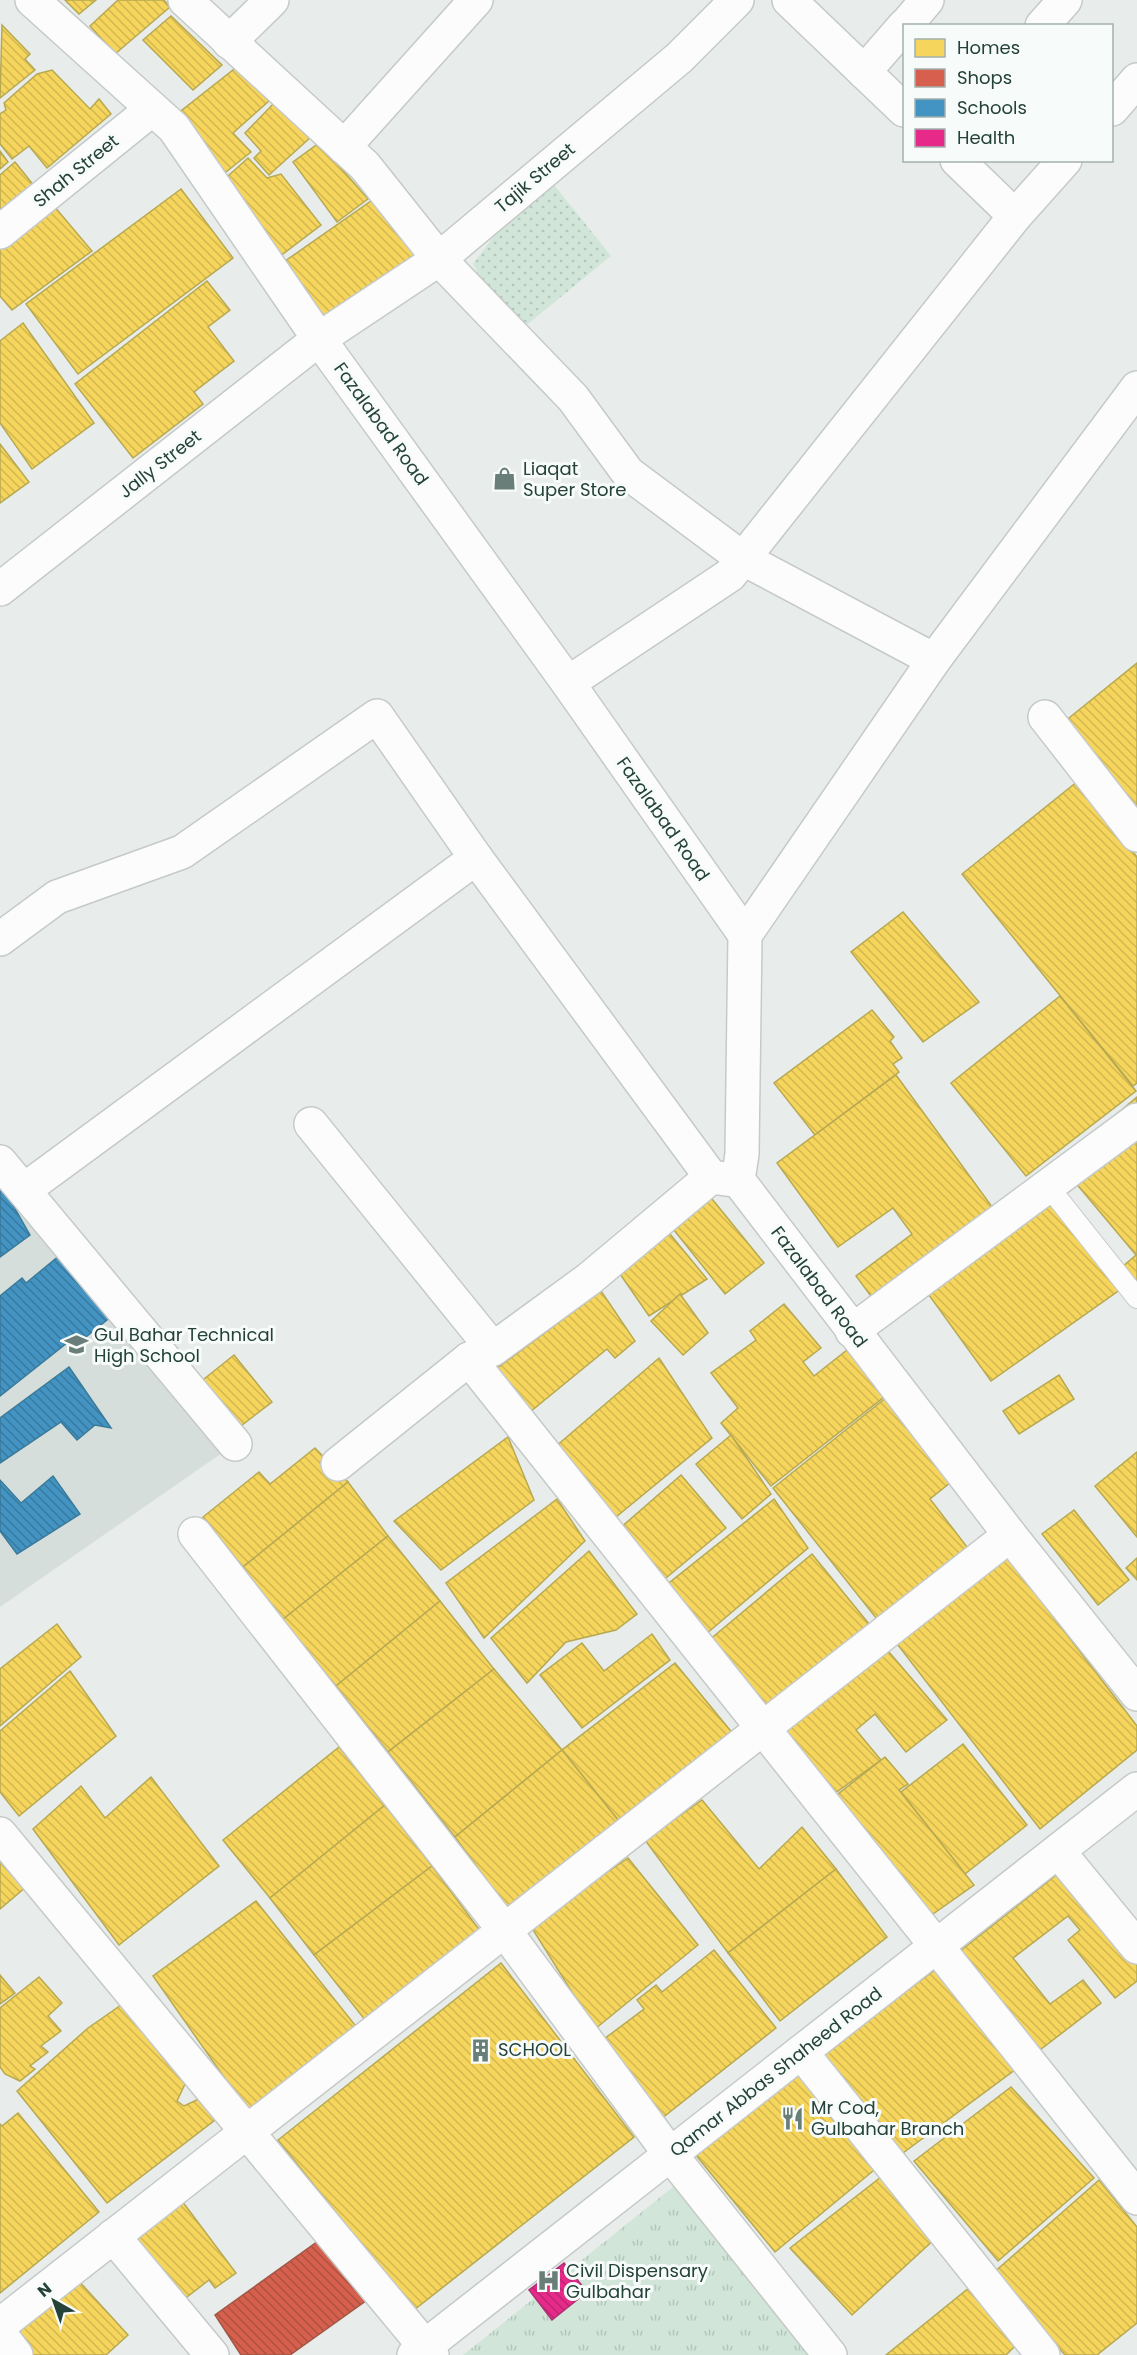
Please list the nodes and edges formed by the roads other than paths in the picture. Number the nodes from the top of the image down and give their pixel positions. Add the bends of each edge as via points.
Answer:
1 (32, 0) edge
2 (185, 0) edge
3 (272, 0) edge
4 (476, 0) edge
5 (737, 0) edge
6 (789, 0) edge
7 (927, 0) edge
8 (1065, 0) edge
9 (907, 24) edge
10 (1044, 24) edge
11 (903, 28) edge
12 (229, 42) junction
13 (864, 72) junction
14 (1137, 80) edge
15 (1113, 108) edge
16 (903, 109) edge
17 (152, 110) junction
18 (344, 147) junction
19 (959, 162) edge
20 (1063, 162) edge
21 (1015, 216) junction
22 (0, 231) edge
23 (439, 259) junction
24 (319, 339) junction
25 (1137, 388) edge
26 (742, 558) junction
27 (0, 589) edge
28 (934, 660) junction
29 (568, 683) junction
30 (1046, 717) dead end
31 (1137, 834) edge
32 (476, 858) junction
33 (745, 935) junction
34 (0, 939) edge
35 (1137, 1120) edge
36 (311, 1124) dead end
37 (0, 1162) edge
38 (724, 1179) junction
39 (1048, 1186) junction
40 (24, 1190) junction
41 (1137, 1298) edge
42 (852, 1331) junction
43 (481, 1354) junction
44 (235, 1444) dead end
45 (338, 1464) dead end
46 (195, 1534) dead end
47 (1010, 1535) junction
48 (1137, 1694) edge
49 (762, 1728) junction
50 (1137, 1789) edge
51 (0, 1834) edge
52 (1058, 1851) junction
53 (505, 1931) junction
54 (936, 1946) junction
55 (1137, 1947) edge
56 (801, 2052) junction
57 (248, 2130) junction
58 (670, 2154) junction
59 (1137, 2198) edge
60 (113, 2236) junction
61 (0, 2325) edge
62 (0, 2334) edge
63 (424, 2352) edge
64 (16, 2355) edge
65 (212, 2355) edge
66 (830, 2355) edge
67 (1043, 2355) edge

1 - 17 street, Fazalabad Road
2 - 12 street
3 - 12 street
4 - 18 street
5 - 23 street, Tajik Street via 679,58
6 - 13 street
7 - 9 street
8 - 10 street
11 - 13 street
12 - 18 street
13 - 16 street
14 - 15 street
17 - 22 street, Shah Street
17 - 24 street, Fazalabad Road via 174,128
18 - 23 street via 365,166
19 - 21 street
20 - 21 street
21 - 26 street
23 - 24 street, Tajik Street
23 - 26 street via 573,398 628,473
24 - 27 street, Jally Street
24 - 29 street, Fazalabad Road
25 - 28 street
26 - 28 street
26 - 29 street via 730,575
28 - 33 street
29 - 33 street, Fazalabad Road
30 - 31 street
32 - 34 street, Fazalabad Road via 377,716 182,852 57,897
32 - 38 street, Fazalabad Road
32 - 40 street
33 - 38 street via 742,1155
35 - 39 street
36 - 43 street
37 - 40 street
38 - 42 street, Fazalabad Road
38 - 43 street
39 - 41 lane
39 - 42 street
40 - 44 street
42 - 47 street, Fazalabad Road
43 - 45 street
43 - 49 street
46 - 53 street
47 - 48 street, Fazalabad Road
47 - 49 street
49 - 53 street
49 - 54 street
50 - 52 street, Qamar Abbas Shaheed Road
51 - 57 street
52 - 54 street, Qamar Abbas Shaheed Road
52 - 55 street
53 - 57 street
53 - 58 street
54 - 56 street, Qamar Abbas Shaheed Road
54 - 59 street
56 - 58 street, Qamar Abbas Shaheed Road
56 - 67 street
57 - 60 street
57 - 63 street
58 - 63 street, Qamar Abbas Shaheed Road
58 - 66 street
60 - 61 street
60 - 65 street
62 - 64 street

